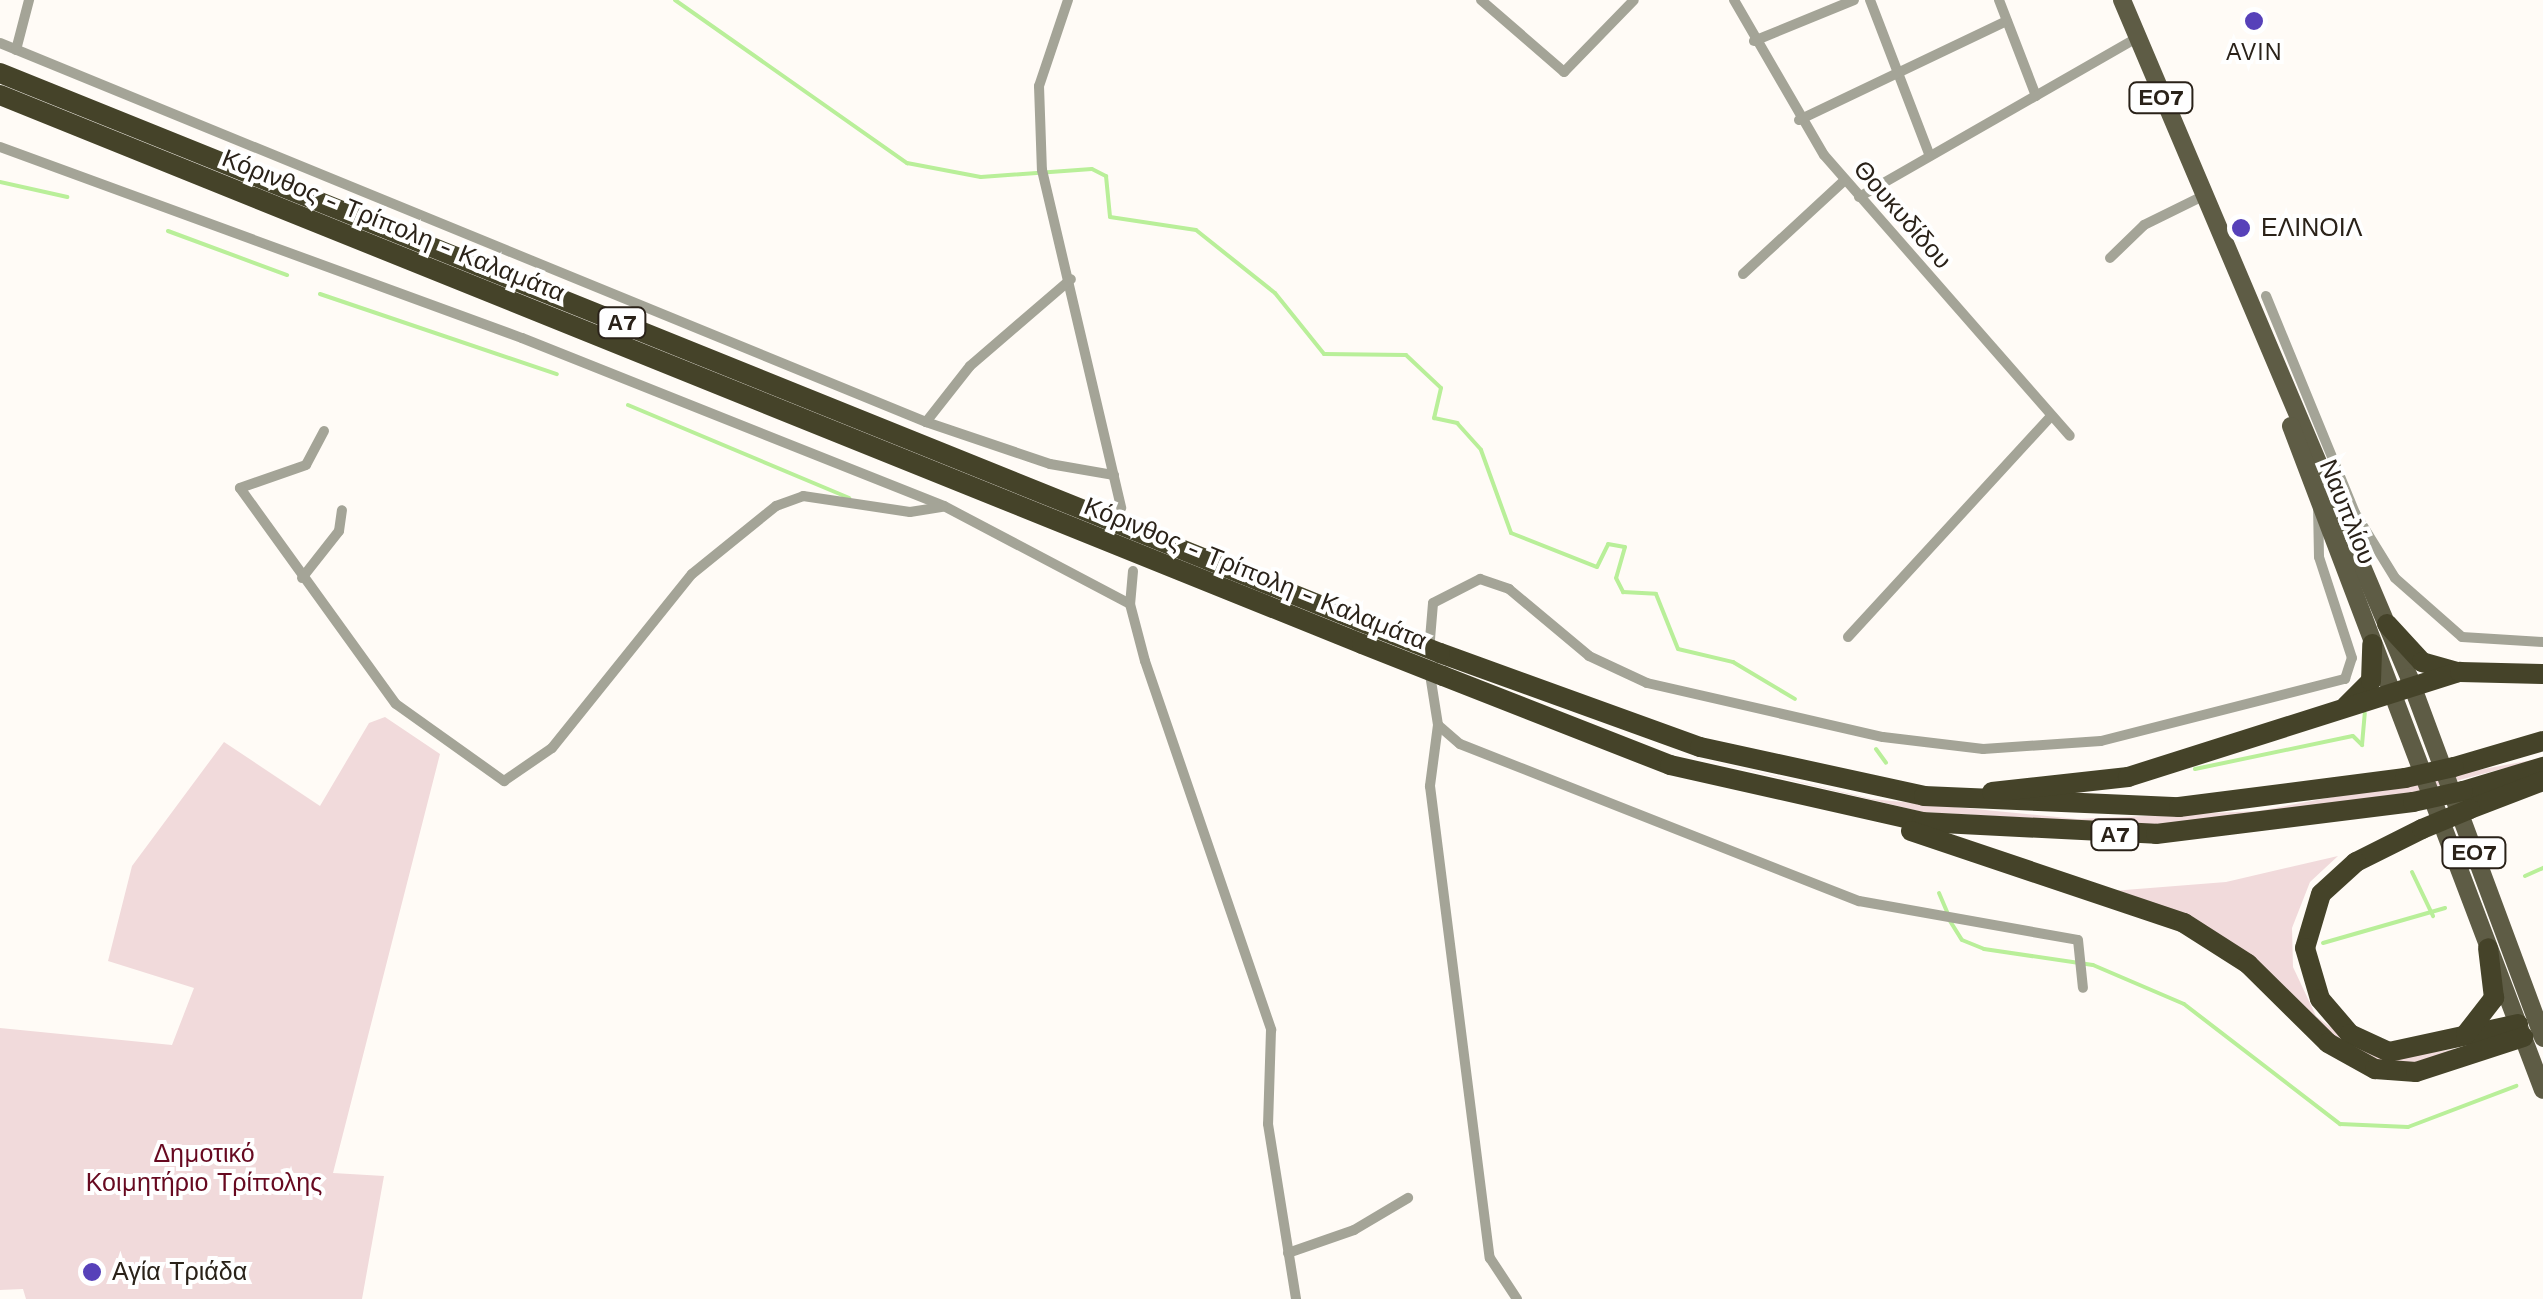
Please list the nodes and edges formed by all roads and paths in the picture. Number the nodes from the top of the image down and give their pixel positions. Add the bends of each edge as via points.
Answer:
1 (29, 0) edge
2 (1068, 0) edge
3 (1481, 0) edge
4 (1634, 0) edge
5 (1734, 0) edge
6 (1854, 0) edge
7 (1870, 0) edge
8 (1999, 0) edge
9 (2122, 0) edge
10 (2007, 21) junction
11 (2136, 38) junction
12 (1754, 41) junction
13 (0, 44) edge
14 (16, 50) junction
15 (1898, 72) junction
16 (0, 73) edge
17 (0, 95) edge
18 (2036, 96) junction
19 (1799, 120) junction
20 (0, 147) edge
21 (1930, 156) junction
22 (1845, 180) junction
23 (1859, 197) junction
24 (2201, 197) junction
25 (2110, 258) dead end
26 (1743, 274) dead end
27 (1072, 279) junction
28 (2266, 296) dead end
29 (2285, 396) junction
30 (2051, 416) junction
31 (926, 422) junction
32 (324, 430) dead end
33 (2070, 436) dead end
34 (1114, 474) junction
35 (944, 506) junction
36 (2318, 506) junction
37 (1122, 508) dead end
38 (342, 510) dead end
39 (1133, 571) dead end
40 (302, 578) junction
41 (1130, 604) junction
42 (2387, 624) junction
43 (1848, 637) dead end
44 (2543, 642) edge
45 (2372, 644) junction
46 (2460, 672) junction
47 (2543, 674) edge
48 (2413, 688) junction
49 (2391, 695) junction
50 (2340, 710) junction
51 (1438, 725) junction
52 (2543, 741) edge
53 (2543, 768) edge
54 (2543, 781) edge
55 (1900, 793) junction
56 (2466, 800) junction
57 (1818, 805) junction
58 (2488, 948) junction
59 (2521, 979) junction
60 (2083, 988) dead end
61 (2543, 994) edge
62 (2528, 1033) edge
63 (2461, 1038) junction
64 (2543, 1090) edge
65 (1408, 1198) dead end
66 (1288, 1253) junction
67 (1296, 1299) edge
68 (1516, 1299) edge

1 - 14 street
2 - 27 street via 1042,67 1040,148
3 - 4 street via 1564,72
5 - 12 street, Θουκυδίδου
6 - 12 street
7 - 15 street
8 - 10 street
9 - 11 main road, Ναυπλίου / ΕΟ7
10 - 15 street
10 - 18 street
11 - 18 street
11 - 24 main road, Ναυπλίου / ΕΟ7
12 - 19 street, Θουκυδίδου
13 - 14 street
14 - 31 street
15 - 19 street
15 - 21 street
16 - 55 highway, Κόρινθος - Τρίπολη - Καλαμάτα / Α7, bridge via 1440,653 1689,744
17 - 57 highway, Κόρινθος - Τρίπολη - Καλαμάτα / Α7, bridge via 1633,753
18 - 21 street
19 - 22 street, Θουκυδίδου
20 - 35 street via 522,338
21 - 23 street
22 - 23 street, Θουκυδίδου
22 - 26 street
23 - 30 street, Θουκυδίδου
24 - 25 street via 2144,226
24 - 29 main road, Ναυπλίου / ΕΟ7
27 - 31 street via 970,366
27 - 34 street
28 - 44 street via 2355,513 2395,578 2462,637
29 - 36 main road, Ναυπλίου / ΕΟ7
29 - 42 main road, Ναυπλίου / ΕΟ7
30 - 33 street, Θουκυδίδου
30 - 43 street
31 - 34 street via 1050,464
32 - 40 street via 306,466 240,488
34 - 37 street
35 - 40 street via 910,512 802,496 760,516 692,574 552,748 510,780 492,777 396,704
35 - 41 street
36 - 45 main road, Ναυπλίου / ΕΟ7
36 - 51 street via 2319,557 2352,658 2345,679 2315,692 2072,746 1983,750 1883,738 1630,678 1509,589 1480,579 1451,587 1427,617
38 - 40 street via 339,531
39 - 41 street
41 - 66 street via 1266,1011 1268,1124
42 - 46 highway via 2422,662
42 - 48 main road, ΕΟ7
45 - 49 main road, ΕΟ7
45 - 50 highway via 2371,681
46 - 47 highway
46 - 48 highway
48 - 49 highway
48 - 59 main road, ΕΟ7
49 - 50 highway
49 - 58 main road, ΕΟ7
50 - 55 highway via 2088,786
51 - 60 street via 1460,744 1860,902 2078,940 2085,949
51 - 68 street via 1430,786 1490,1258
52 - 55 highway, Κόρινθος - Τρίπολη - Καλαμάτα / Α7, bridge via 2405,778 2129,809
53 - 56 highway, Κόρινθος - Τρίπολη - Καλαμάτα / Α7
54 - 56 highway
56 - 57 highway, Κόρινθος - Τρίπολη - Καλαμάτα / Α7, bridge via 2412,802 2260,827 2102,835
56 - 63 highway, bridge via 2330,883 2310,918 2308,966 2328,1013 2363,1042 2415,1053
57 - 62 highway via 2184,923 2248,964 2328,1042 2375,1069 2427,1069
58 - 62 main road, ΕΟ7
58 - 63 highway via 2494,998
59 - 61 main road
59 - 62 main road, ΕΟ7
62 - 63 highway
62 - 64 main road, ΕΟ7
65 - 66 street
66 - 67 street

